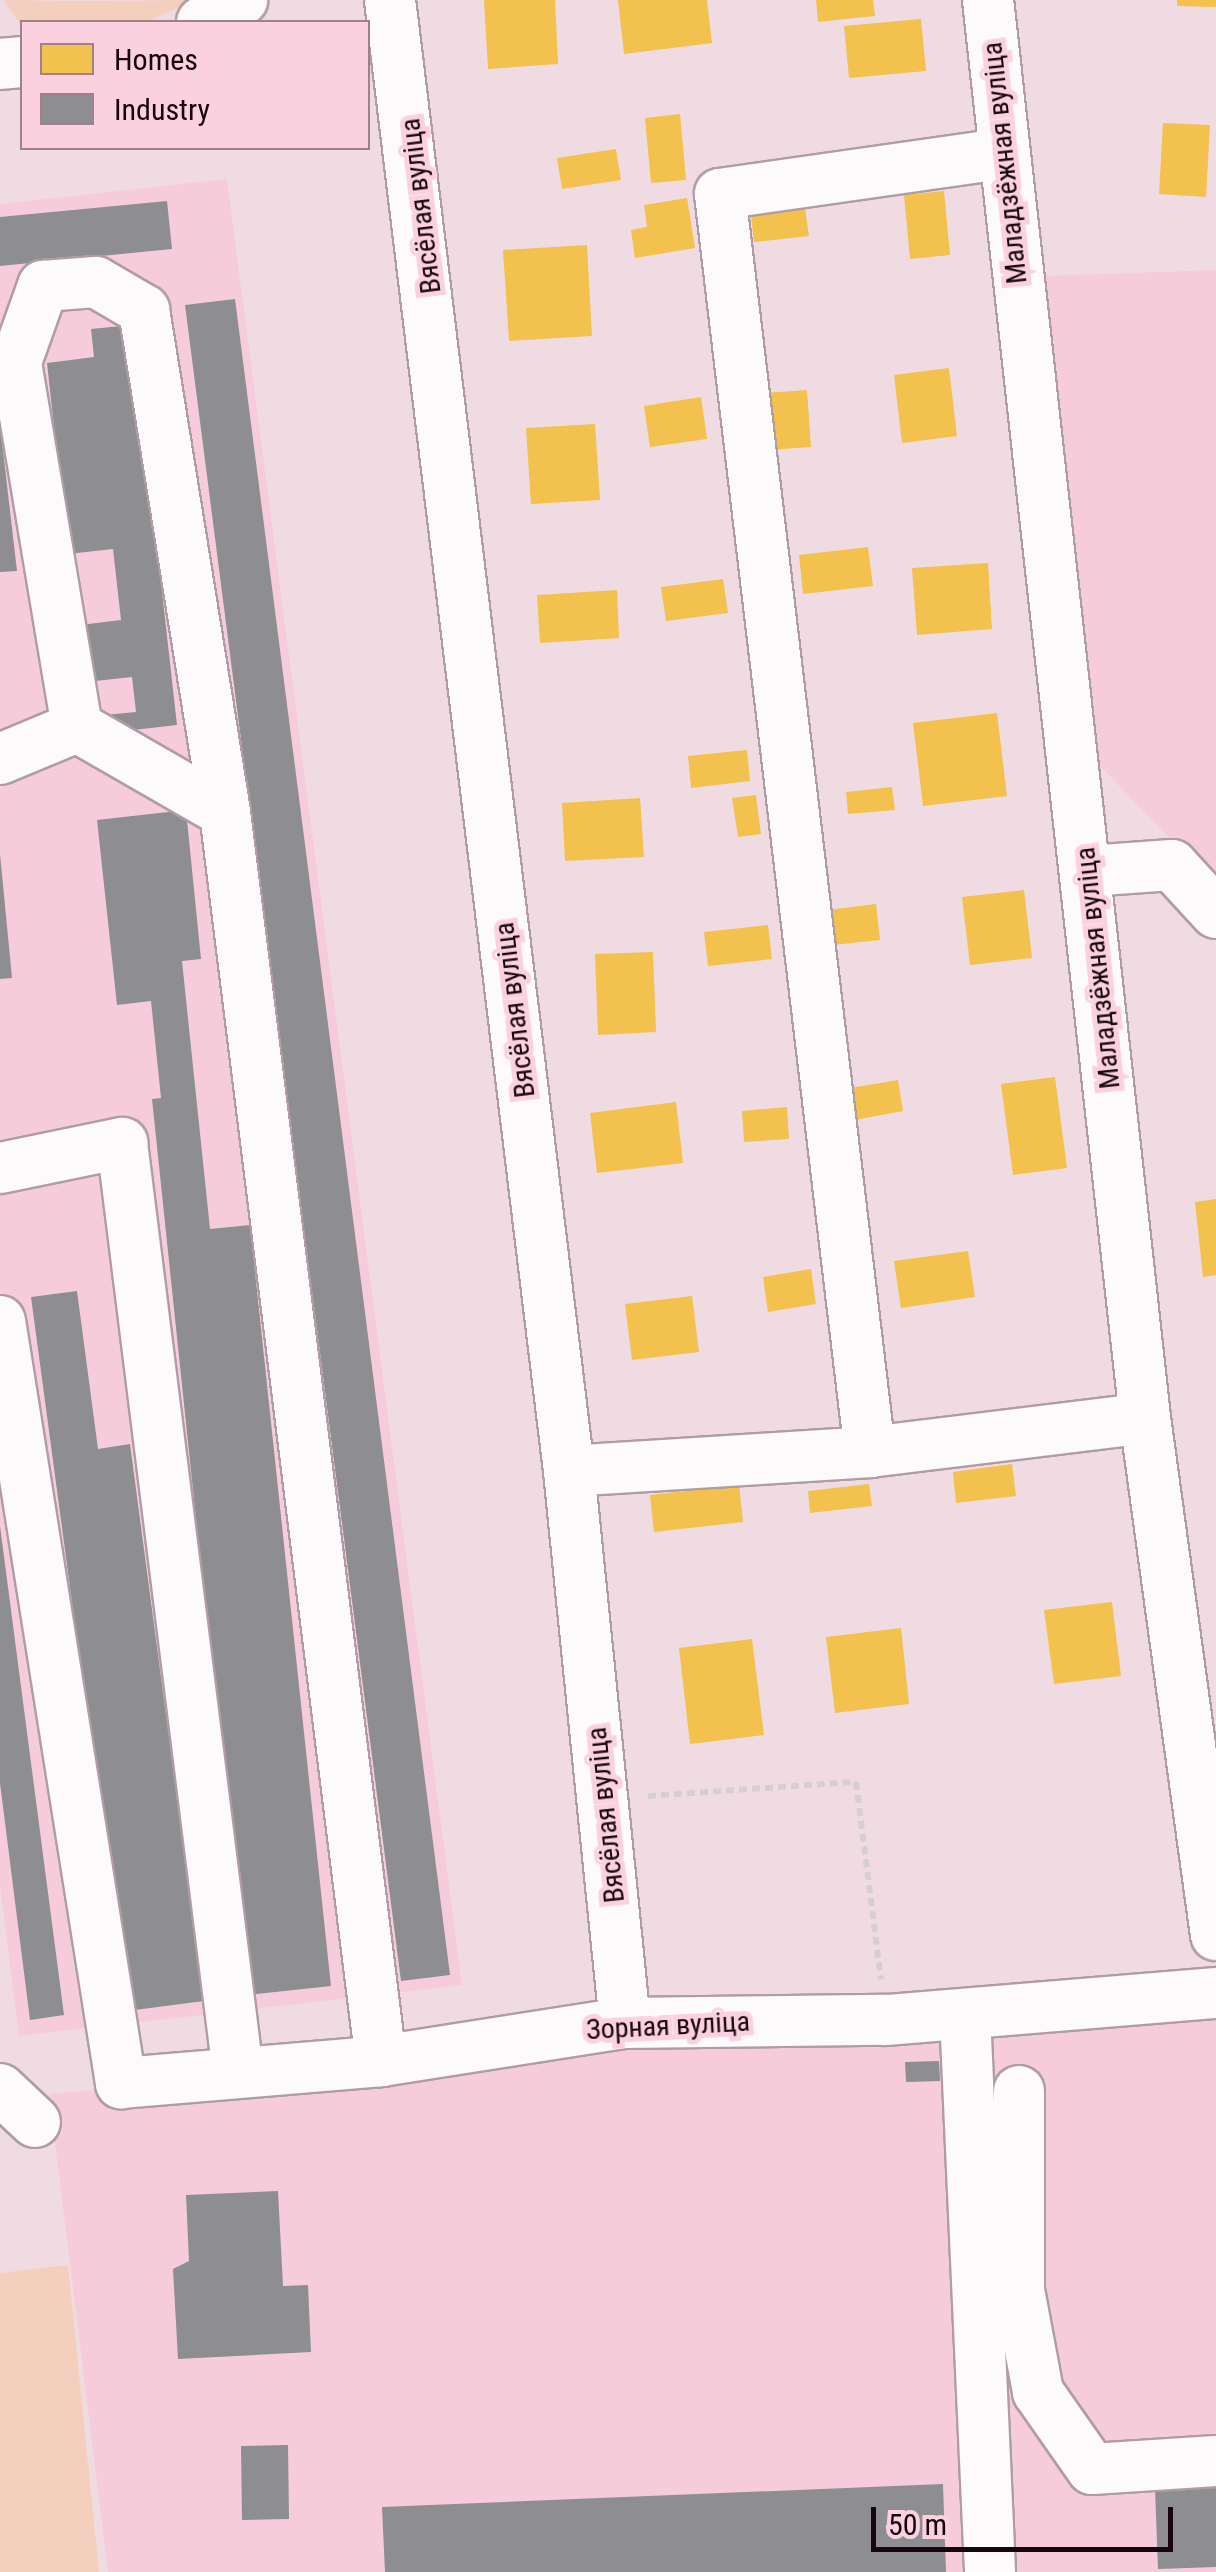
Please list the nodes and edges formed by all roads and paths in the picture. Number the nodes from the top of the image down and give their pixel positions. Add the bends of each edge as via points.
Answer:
1 (242, 0) edge
2 (390, 0) edge
3 (988, 0) edge
4 (206, 20) edge
5 (1002, 154) junction
6 (77, 727) junction
7 (0, 759) edge
8 (225, 812) junction
9 (1088, 871) junction
10 (1216, 913) edge
11 (0, 1168) edge
12 (0, 1321) edge
13 (1144, 1418) junction
14 (870, 1452) junction
15 (569, 1471) junction
16 (606, 1799) junction
17 (1216, 1935) edge
18 (1216, 1993) edge
19 (965, 2014) junction
20 (886, 2020) junction
21 (625, 2023) junction
22 (381, 2061) junction
23 (238, 2072) junction
24 (1019, 2091) dead end
25 (1216, 2461) edge
26 (990, 2572) edge

1 - 4 street
2 - 15 street, Вясёлая вуліца
3 - 5 street, Маладзёжная вуліца
5 - 9 street, Маладзёжная вуліца
5 - 14 street via 720,194
6 - 7 street
6 - 8 street
6 - 8 street via 16,362 43,286 96,282 144,310
8 - 22 street
9 - 10 street via 1172,865
9 - 13 street, Маладзёжная вуліца
11 - 23 street via 122,1143
12 - 23 street, Зорная вуліца via 122,2083
13 - 14 street
13 - 17 street, Маладзёжная вуліца
14 - 15 street
15 - 16 street, Вясёлая вуліца
16 - 20 path via 856,1782
16 - 21 street, Вясёлая вуліца
18 - 19 street, Зорная вуліца
19 - 20 street, Зорная вуліца
19 - 26 street
20 - 21 street, Зорная вуліца
21 - 22 street, Зорная вуліца
22 - 23 street, Зорная вуліца
24 - 25 street via 1020,2290 1038,2392 1092,2470

